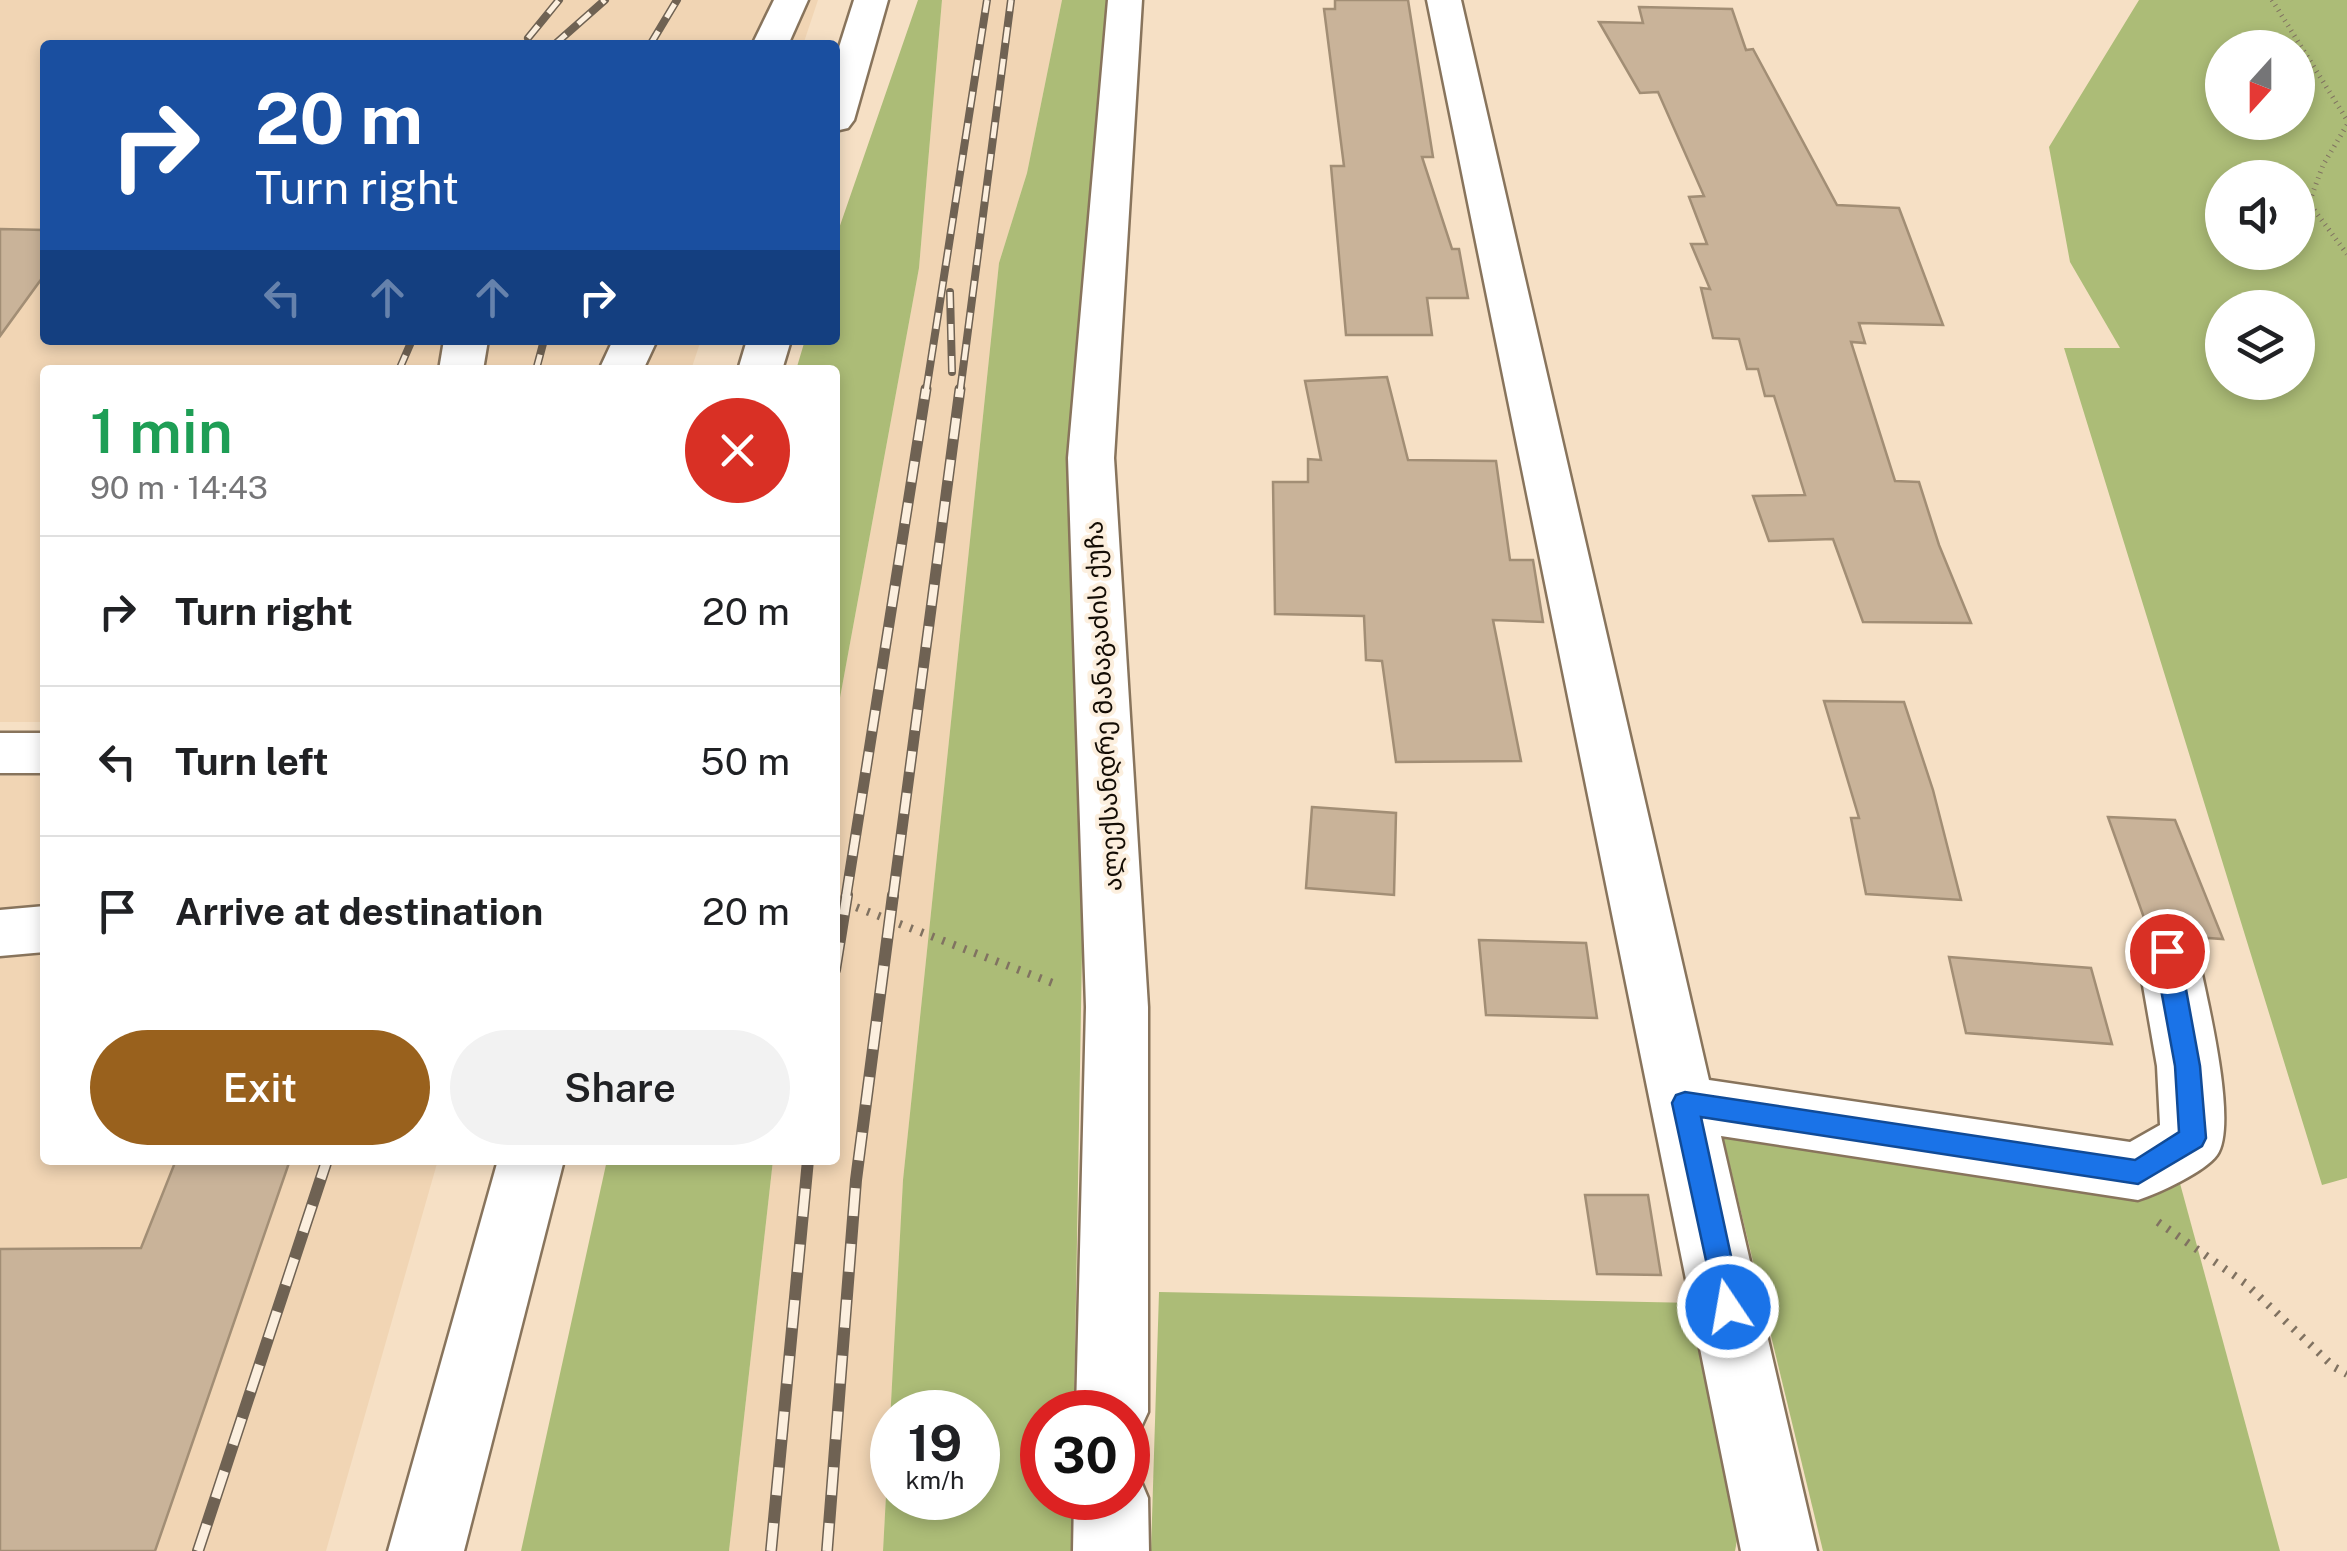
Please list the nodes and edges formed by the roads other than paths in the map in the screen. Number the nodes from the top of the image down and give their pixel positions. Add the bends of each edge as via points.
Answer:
1 (790, 0) edge
2 (871, 0) edge
3 (1124, 0) edge
4 (1444, 0) edge
5 (772, 40) edge
6 (840, 103) edge
7 (40, 753) edge
8 (0, 754) edge
9 (40, 929) edge
10 (0, 933) edge
11 (2167, 951) dead end
12 (1685, 1103) junction
13 (530, 1165) edge
14 (1112, 1390) edge
15 (1112, 1520) edge
16 (426, 1551) edge
17 (1111, 1551) edge
18 (1779, 1551) edge

1 - 5 street
2 - 6 street
3 - 14 street, ალექსანდრე მანაგაძის ქუჩა via 1091,458 1117,1007
4 - 12 street
7 - 8 street
9 - 10 street
11 - 12 street via 2193,1138 2138,1172
12 - 18 street
13 - 16 street
15 - 17 street

